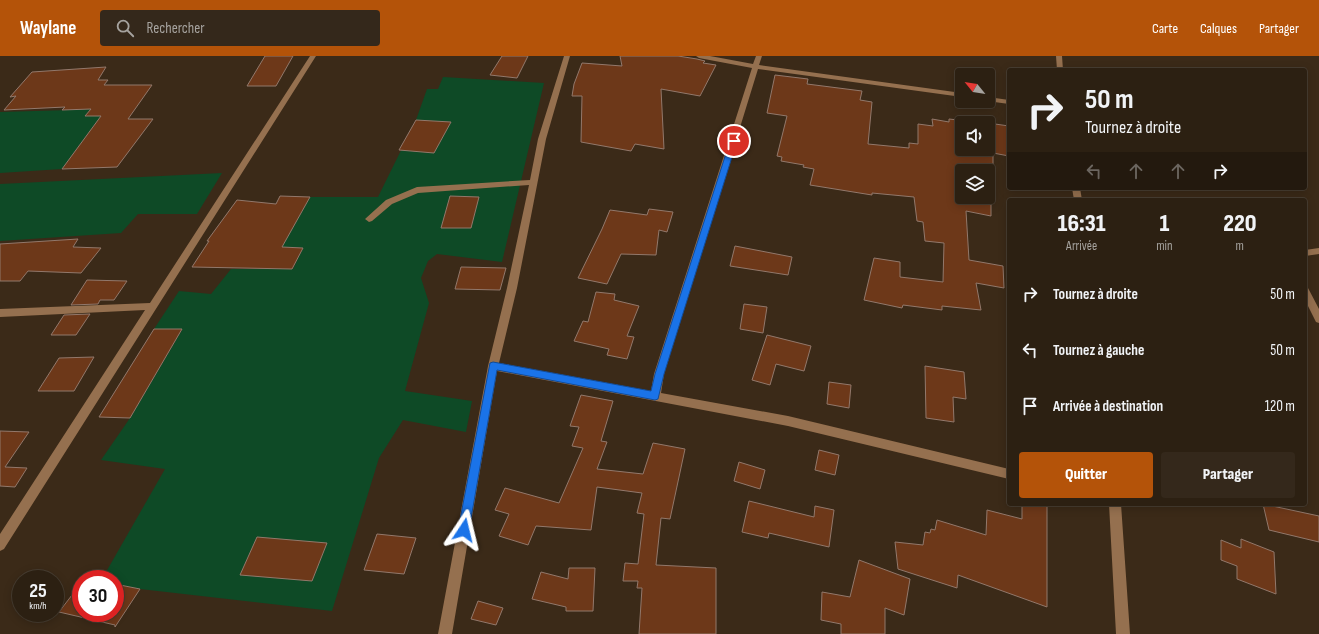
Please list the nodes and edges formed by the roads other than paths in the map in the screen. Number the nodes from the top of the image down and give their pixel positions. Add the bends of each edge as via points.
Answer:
1 (313, 56) edge
2 (567, 56) edge
3 (699, 56) edge
4 (760, 56) edge
5 (1059, 56) edge
6 (756, 67) junction
7 (1060, 68) edge
8 (955, 94) edge
9 (995, 100) edge
10 (1007, 102) edge
11 (533, 182) junction
12 (370, 219) dead end
13 (1319, 251) edge
14 (1307, 253) edge
15 (1307, 294) edge
16 (154, 306) junction
17 (0, 313) edge
18 (1319, 319) edge
19 (493, 366) junction
20 (655, 396) junction
21 (1007, 474) edge
22 (1115, 506) edge
23 (0, 545) edge
24 (445, 634) edge
25 (1123, 634) edge

1 - 16 street
2 - 11 street via 542,139
3 - 6 street
4 - 6 street
5 - 7 street
6 - 8 street
6 - 20 street
9 - 10 street
11 - 12 street via 417,190 389,202
11 - 19 street
13 - 14 street
15 - 18 street
16 - 17 street
16 - 23 street
19 - 20 street
19 - 24 street
20 - 21 street via 788,421
22 - 25 street

